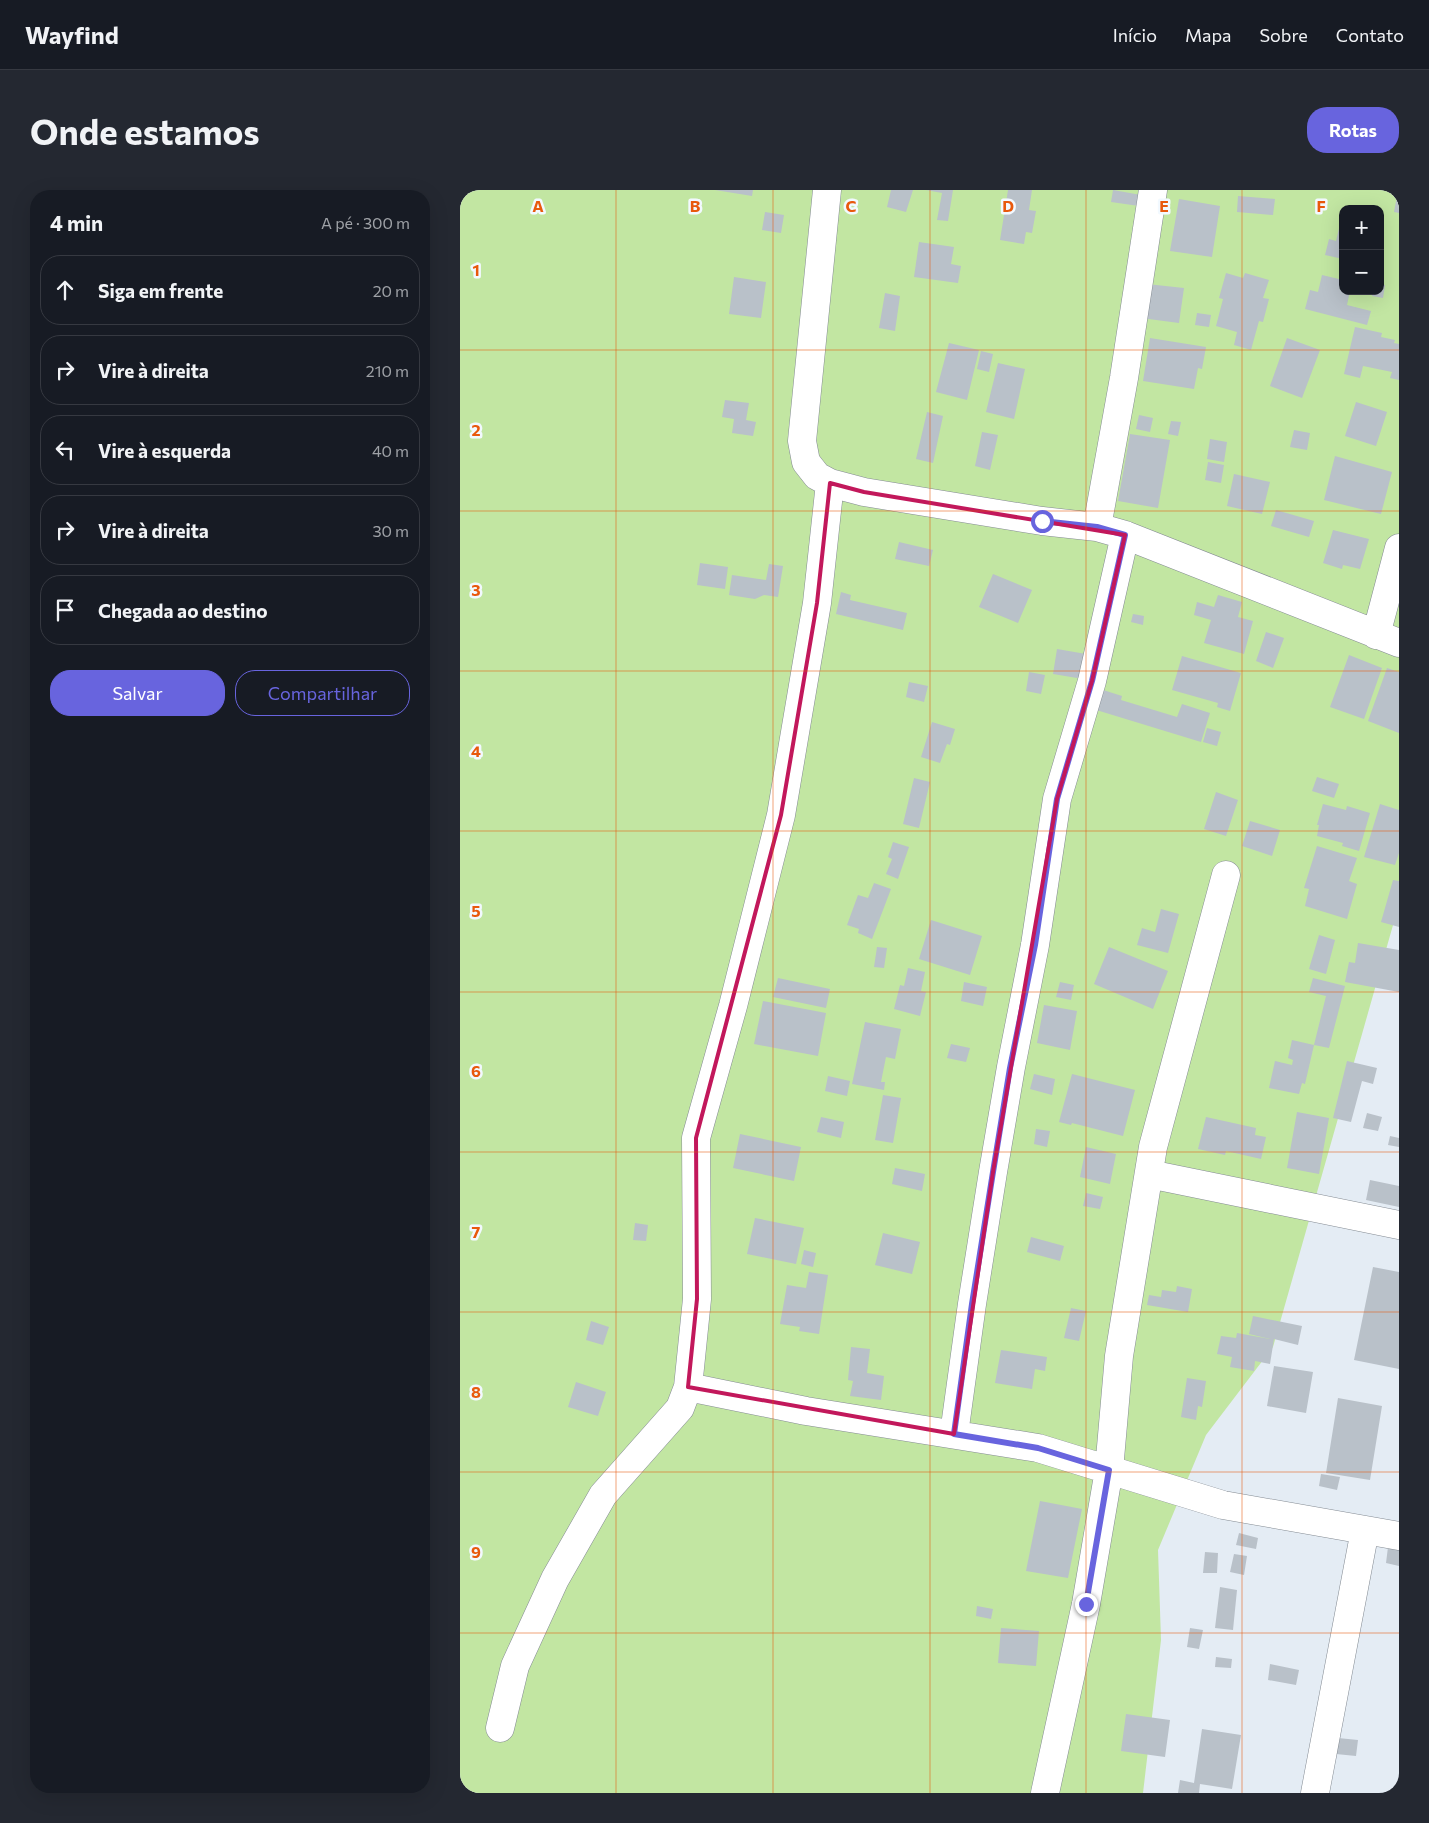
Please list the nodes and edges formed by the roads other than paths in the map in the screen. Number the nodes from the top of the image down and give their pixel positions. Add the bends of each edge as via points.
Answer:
1 (827, 190) edge
2 (1153, 190) edge
3 (830, 483) junction
4 (1097, 527) junction
5 (1125, 535) junction
6 (1399, 548) edge
7 (1387, 639) edge
8 (1226, 875) dead end
9 (1149, 1174) junction
10 (1399, 1225) edge
11 (688, 1387) junction
12 (954, 1434) junction
13 (1109, 1470) junction
14 (1365, 1530) junction
15 (1399, 1536) edge
16 (500, 1728) dead end
17 (1045, 1793) edge
18 (1315, 1793) edge

1 - 3 street via 802,441 806,462 817,476
2 - 4 street
3 - 4 street via 864,492
3 - 11 street via 817,603 781,815 696,1138 697,1299
4 - 5 street
5 - 7 street
5 - 12 street via 1092,681 1057,799 1035,945 993,1172
6 - 7 street
8 - 9 street via 1153,1148
9 - 10 street
9 - 13 street via 1118,1356
11 - 12 street via 806,1411
11 - 16 street via 680,1408 603,1495 556,1579 515,1666
12 - 13 street via 1038,1448
13 - 14 street via 1223,1505
13 - 17 street via 1086,1604
14 - 15 street
14 - 18 street

